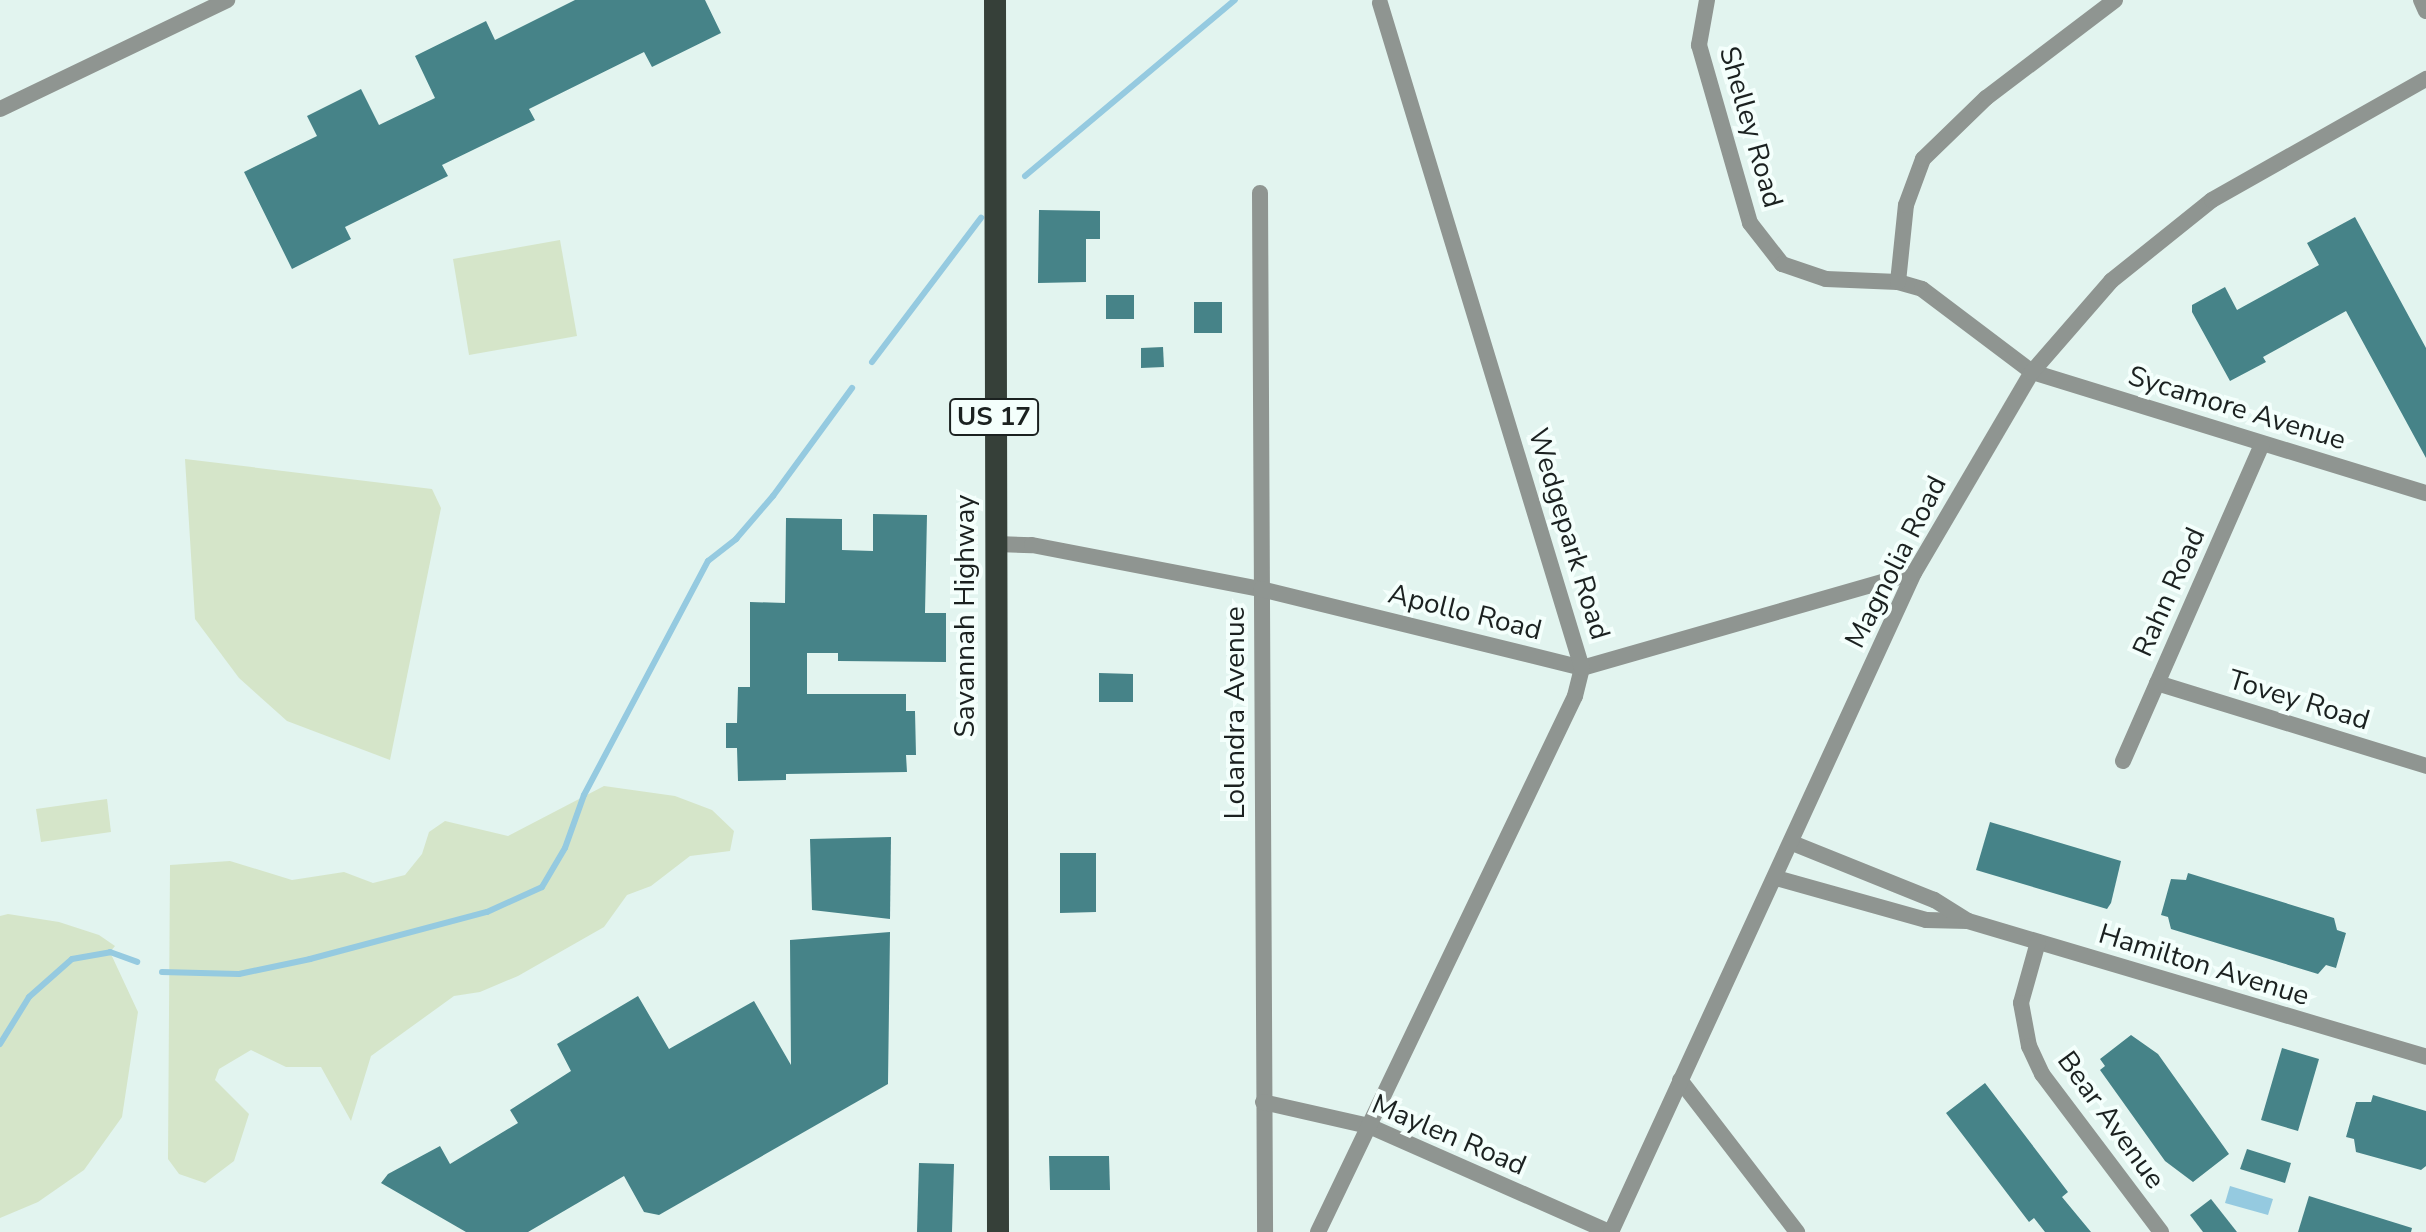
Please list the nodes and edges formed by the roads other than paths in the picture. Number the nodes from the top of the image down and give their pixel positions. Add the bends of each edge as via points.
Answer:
1 (227, 0) edge
2 (995, 0) edge
3 (1707, 0) edge
4 (2115, 0) edge
5 (2421, 0) edge
6 (1380, 3) dead end
7 (2426, 11) edge
8 (2426, 79) edge
9 (0, 109) edge
10 (1260, 193) dead end
11 (1898, 282) junction
12 (2032, 372) junction
13 (2262, 445) junction
14 (2426, 493) edge
15 (996, 544) junction
16 (1914, 573) junction
17 (1261, 589) junction
18 (1582, 668) junction
19 (2157, 683) junction
20 (2123, 761) dead end
21 (2426, 766) edge
22 (1792, 843) junction
23 (1874, 876) junction
24 (1776, 878) junction
25 (1865, 903) junction
26 (1968, 921) junction
27 (2038, 942) junction
28 (2426, 1057) edge
29 (1680, 1080) junction
30 (1263, 1102) junction
31 (1369, 1126) junction
32 (998, 1232) edge
33 (1265, 1232) edge
34 (1318, 1232) edge
35 (1610, 1232) edge
36 (1797, 1232) edge
37 (2161, 1232) edge

1 - 9 street
2 - 15 highway, Savannah Highway / US 17
3 - 11 street, Shelley Road via 1699,45 1750,223 1765,247 1804,275
4 - 11 street via 1986,98 1923,159 1906,205
5 - 7 street
6 - 18 street, Wedgepark Road
8 - 12 street, Magnolia Road via 2212,200 2111,281
10 - 17 street, Lolandra Avenue
11 - 12 street, Shelley Road via 1944,303
12 - 13 street, Sycamore Avenue
12 - 16 street, Magnolia Road
13 - 14 street, Sycamore Avenue
13 - 19 street, Rahn Road
15 - 17 street, Apollo Road via 1032,545
15 - 32 highway, Savannah Highway / US 17
16 - 18 street, Apollo Road
16 - 22 street, Magnolia Road
17 - 18 street, Apollo Road
17 - 30 street, Lolandra Avenue
18 - 31 street, Wedgepark Road via 1575,696
19 - 20 street, Rahn Road
19 - 21 street, Tovey Road
22 - 23 street, Hamilton Avenue
22 - 24 street, Magnolia Road
23 - 25 street
23 - 26 street, Hamilton Avenue via 1934,900
24 - 25 street, Hamilton Avenue
24 - 29 street, Magnolia Road
25 - 26 street, Hamilton Avenue via 1926,920
26 - 27 street, Hamilton Avenue
27 - 28 street, Hamilton Avenue
27 - 37 street, Bear Avenue via 2021,1003 2029,1046 2042,1074
29 - 35 street, Magnolia Road
29 - 36 street
30 - 31 street, Maylen Road
30 - 33 street, Lolandra Avenue
31 - 34 street, Wedgepark Road
31 - 35 street, Maylen Road

